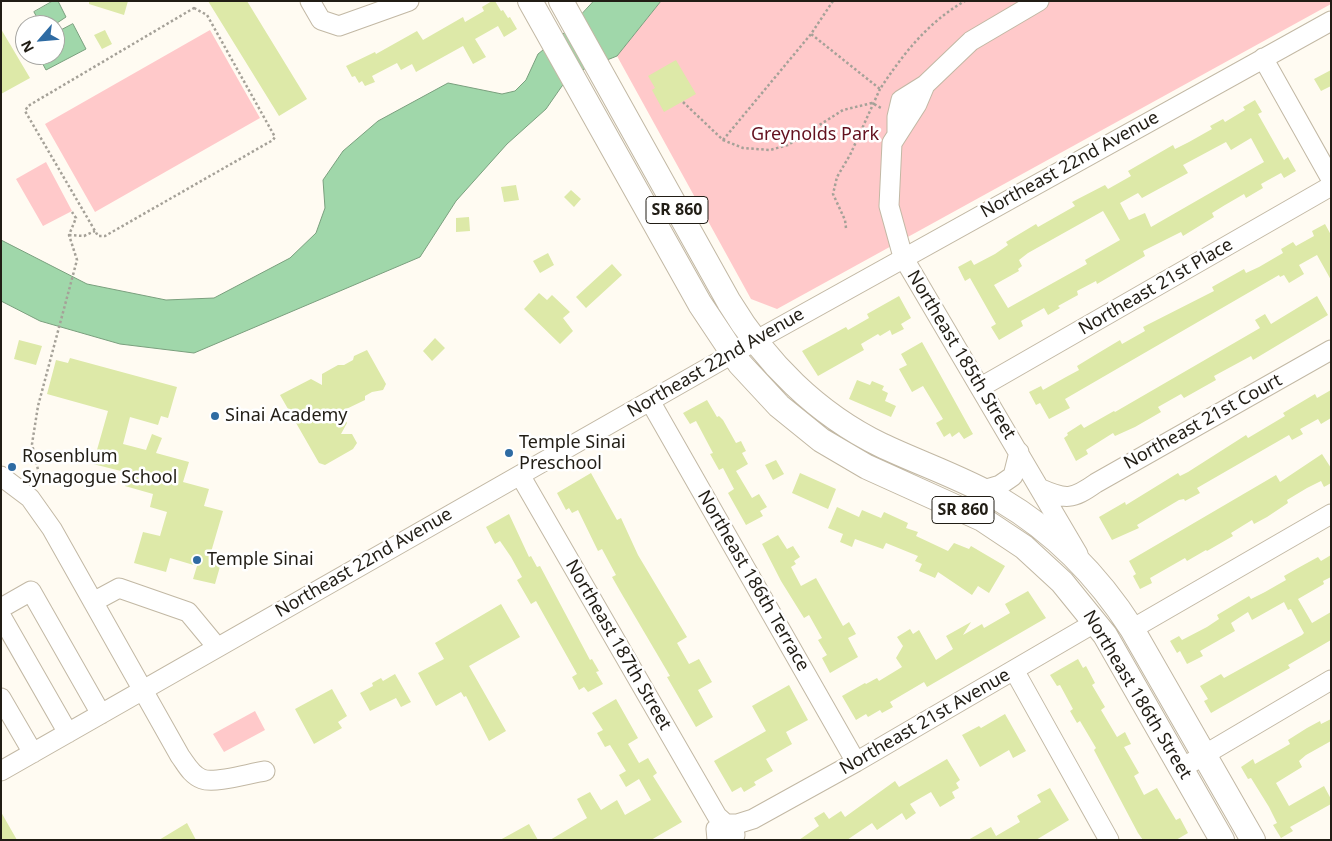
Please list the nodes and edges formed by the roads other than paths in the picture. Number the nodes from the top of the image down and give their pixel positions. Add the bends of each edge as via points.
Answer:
1 (310, 1) edge
2 (409, 1) edge
3 (530, 1) edge
4 (1039, 1) edge
5 (564, 7) edge
6 (1331, 21) edge
7 (1263, 58) junction
8 (627, 120) junction
9 (603, 133) junction
10 (1331, 179) edge
11 (1331, 186) edge
12 (903, 257) junction
13 (754, 341) junction
14 (1331, 350) edge
15 (732, 354) junction
16 (981, 387) junction
17 (650, 401) junction
18 (1019, 452) junction
19 (520, 475) junction
20 (1, 476) edge
21 (1039, 488) junction
22 (983, 490) junction
23 (1077, 496) junction
24 (1331, 514) edge
25 (1066, 534) junction
26 (1086, 568) junction
27 (93, 602) junction
28 (1, 608) edge
29 (1, 616) edge
30 (1096, 622) junction
31 (1132, 629) junction
32 (217, 647) junction
33 (1148, 656) junction
34 (1014, 670) junction
35 (1331, 680) edge
36 (142, 690) junction
37 (1, 698) edge
38 (101, 714) junction
39 (68, 733) junction
40 (33, 753) junction
41 (1204, 754) junction
42 (856, 762) junction
43 (1182, 768) junction
44 (1, 771) edge
45 (265, 771) dead end
46 (722, 831) edge
47 (1102, 837) edge
48 (1222, 840) edge
49 (1253, 840) edge

1 - 2 street via 320,20 339,26
3 - 9 main road, Northeast 186th Street / SR 860
4 - 12 street via 972,41 925,85 901,100 896,117 897,133 892,143 889,206
5 - 8 main road, Northeast 186th Street / SR 860
6 - 7 street, Northeast 22nd Avenue
7 - 10 street
7 - 12 street, Northeast 22nd Avenue
8 - 9 main road
8 - 13 main road, Northeast 186th Street / SR 860
9 - 15 main road, Northeast 186th Street / SR 860
11 - 16 street, Northeast 21st Place
12 - 13 street, Northeast 22nd Avenue
12 - 16 street, Northeast 185th Street
13 - 15 street, Northeast 22nd Avenue
13 - 22 main road, Northeast 186th Street / SR 860 via 799,388 845,424 880,444
14 - 23 street, Northeast 21st Court
15 - 17 street, Northeast 22nd Avenue
15 - 30 main road, Northeast 186th Street / SR 860 via 791,417 836,450 965,510 1011,538 1062,582
16 - 18 street, Northeast 185th Street
17 - 19 street, Northeast 22nd Avenue
17 - 42 street, Northeast 186th Terrace
18 - 21 street, Northeast 185th Street
18 - 22 street, Northeast 185th Street via 1013,476 1000,486
19 - 32 street, Northeast 22nd Avenue
19 - 46 street, Northeast 187th Street
20 - 27 street via 30,498 52,529
21 - 23 street via 1062,497
21 - 25 street, Northeast 185th Street
22 - 26 main road, Northeast 186th Street / SR 860 via 1046,532
23 - 25 street via 1070,511
24 - 31 street
25 - 26 street, Northeast 185th Street
26 - 31 main road, Northeast 186th Street / SR 860
27 - 32 street via 119,588 145,596 188,612
27 - 36 street
28 - 38 street via 31,591
29 - 39 street
30 - 33 main road via 1119,632
30 - 34 street, Northeast 21st Avenue
30 - 43 main road, Northeast 186th Street / SR 860
31 - 33 main road, Northeast 186th Street / SR 860
32 - 36 street, Northeast 22nd Avenue
33 - 41 main road, Northeast 186th Street / SR 860
34 - 42 street, Northeast 21st Avenue
34 - 47 street
35 - 41 street
36 - 38 street, Northeast 22nd Avenue
36 - 45 street via 192,772 203,779 221,779
37 - 40 street
38 - 39 street, Northeast 22nd Avenue
39 - 40 street, Northeast 22nd Avenue
40 - 44 street, Northeast 22nd Avenue
41 - 43 street
41 - 49 main road, Northeast 186th Street / SR 860
42 - 46 street, Northeast 21st Avenue via 753,820
43 - 48 main road, Northeast 186th Street / SR 860

